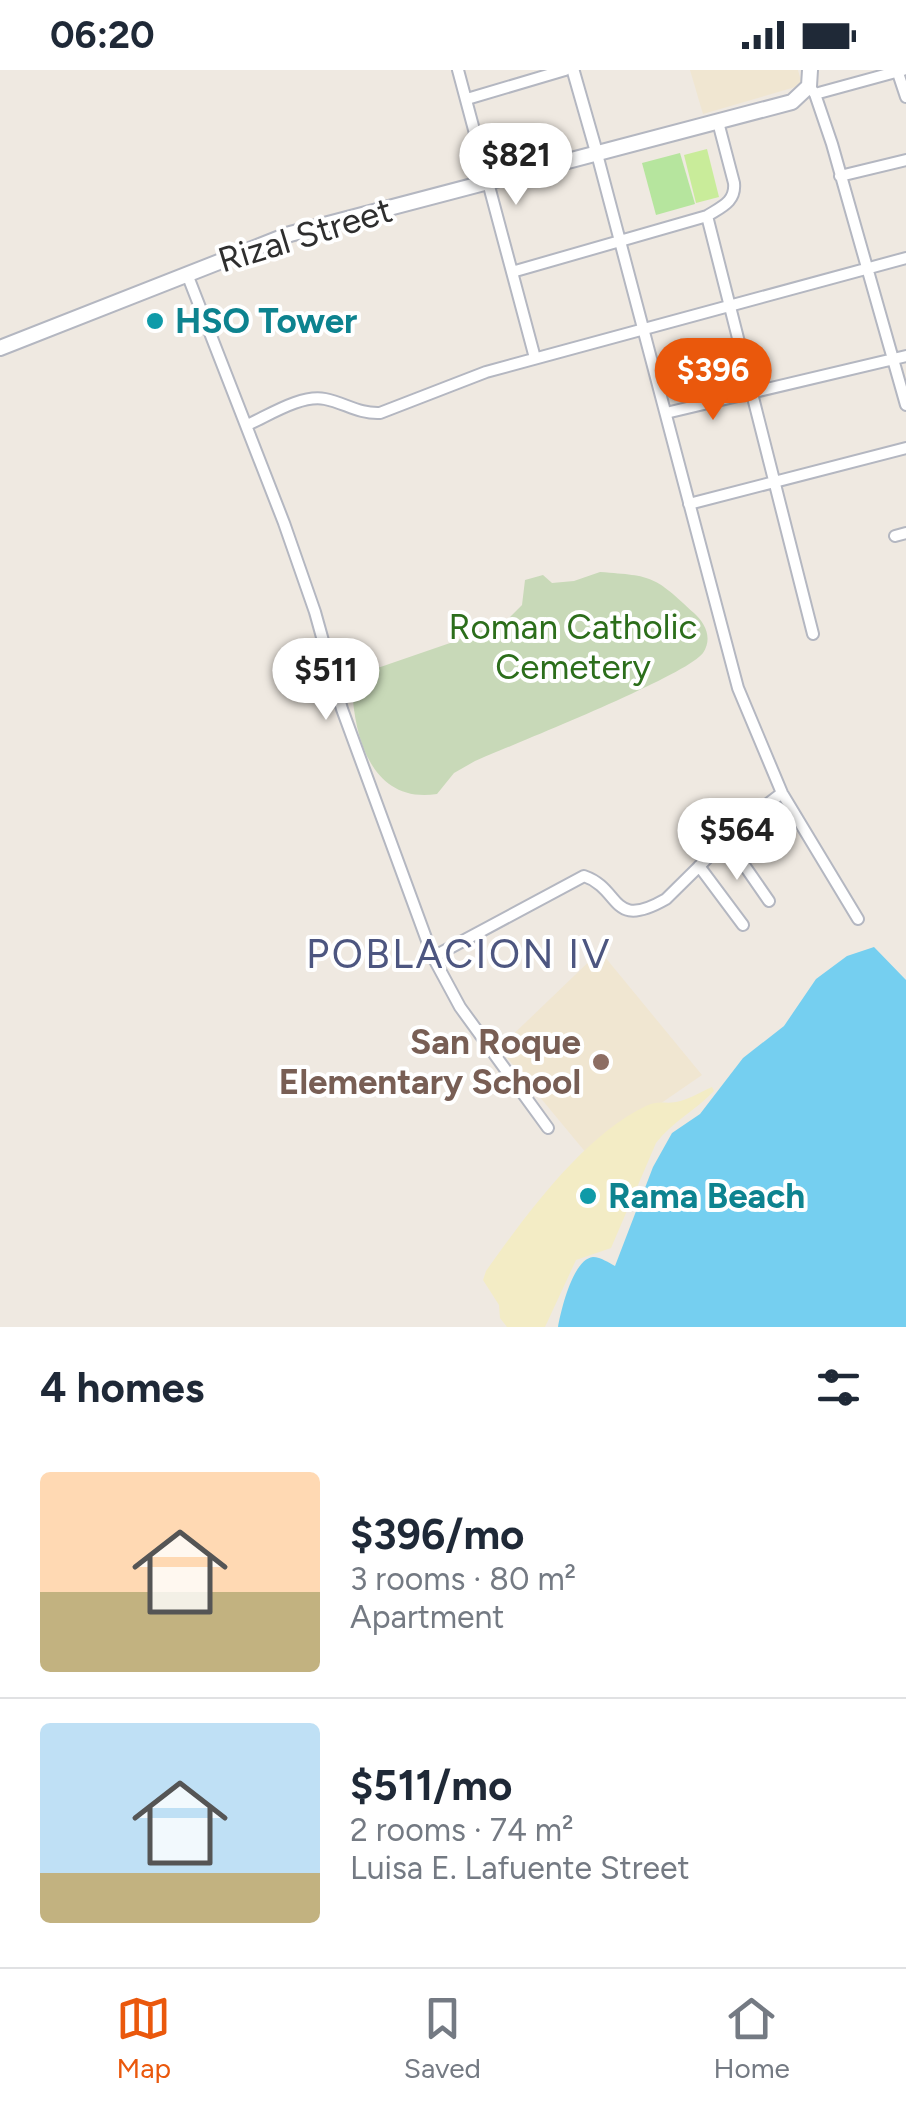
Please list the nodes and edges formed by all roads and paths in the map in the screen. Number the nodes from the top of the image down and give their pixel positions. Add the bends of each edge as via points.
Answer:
1 (458, 70) edge
2 (565, 70) edge
3 (573, 70) edge
4 (810, 70) edge
5 (899, 70) edge
6 (812, 90) junction
7 (906, 97) edge
8 (468, 99) junction
9 (718, 122) junction
10 (597, 154) junction
11 (906, 160) edge
12 (840, 176) junction
13 (488, 182) junction
14 (707, 216) junction
15 (620, 240) junction
16 (906, 258) edge
17 (866, 270) junction
18 (512, 272) junction
19 (187, 274) junction
20 (728, 306) junction
21 (643, 329) junction
22 (0, 348) edge
23 (906, 356) edge
24 (535, 358) junction
25 (893, 360) junction
26 (751, 393) junction
27 (906, 404) edge
28 (666, 413) junction
29 (247, 425) junction
30 (906, 448) edge
31 (775, 482) junction
32 (689, 504) junction
33 (813, 634) dead end
34 (782, 794) junction
35 (726, 840) junction
36 (699, 866) junction
37 (769, 901) dead end
38 (858, 919) dead end
39 (743, 925) dead end
40 (432, 956) junction
41 (548, 1128) dead end

1 - 8 street
2 - 8 street
3 - 10 street
4 - 6 main road
5 - 6 street
5 - 7 street
6 - 9 main road, Rizal Street
6 - 12 street
8 - 13 street
9 - 10 main road, Rizal Street
9 - 14 street via 735,193
10 - 13 main road, Rizal Street
10 - 15 street
11 - 12 street
12 - 17 street
13 - 18 street
13 - 19 main road, Rizal Street via 290,234
14 - 15 street
14 - 20 street
15 - 18 street
15 - 21 street
16 - 17 street
17 - 20 street
17 - 25 street
18 - 24 street
19 - 22 main road, Rizal Street
19 - 29 street
20 - 21 street
20 - 26 street
21 - 24 street
21 - 28 street
23 - 25 street
24 - 29 street via 380,413 322,398
25 - 26 street
25 - 27 street
26 - 28 street
26 - 31 street
28 - 32 street
29 - 40 street
30 - 31 street
31 - 32 street
31 - 33 street
32 - 34 street via 738,688
34 - 35 street
34 - 38 street
35 - 36 street
35 - 37 street
36 - 39 street
36 - 40 street via 666,899 641,910 618,905 594,879 574,879
40 - 41 street via 460,1007

